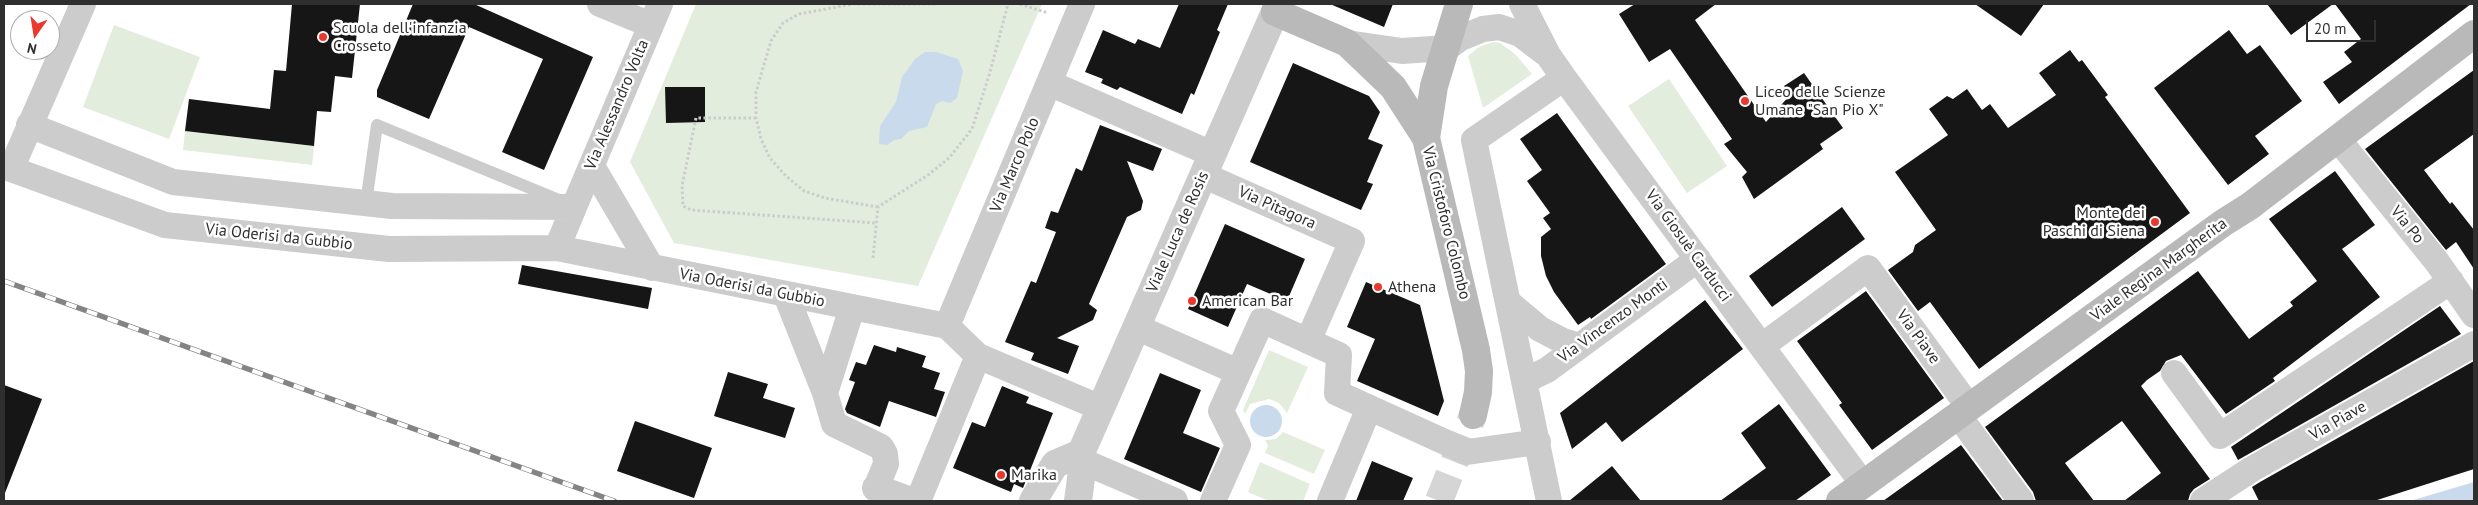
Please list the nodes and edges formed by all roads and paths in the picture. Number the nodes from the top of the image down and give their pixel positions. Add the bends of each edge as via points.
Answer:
1 (82, 4) edge
2 (600, 4) edge
3 (935, 4) edge
4 (1008, 4) edge
5 (1020, 4) edge
6 (1082, 4) edge
7 (1459, 4) edge
8 (1522, 4) edge
9 (1276, 8) edge
10 (1048, 13) dead end
11 (655, 14) edge
12 (2474, 34) edge
13 (1347, 43) junction
14 (1447, 48) junction
15 (1548, 55) junction
16 (1564, 78) junction
17 (1049, 83) junction
18 (756, 118) junction
19 (29, 125) junction
20 (1426, 138) junction
21 (2337, 138) junction
22 (1208, 164) junction
23 (592, 166) junction
24 (366, 203) junction
25 (574, 207) junction
26 (878, 207) junction
27 (876, 223) junction
28 (558, 248) junction
29 (872, 258) dead end
30 (1698, 259) junction
31 (652, 268) junction
32 (2451, 281) junction
33 (786, 294) junction
34 (1509, 303) junction
35 (852, 308) junction
36 (2474, 315) edge
37 (947, 326) junction
38 (1136, 327) junction
39 (1308, 341) junction
40 (2474, 344) edge
41 (1579, 346) junction
42 (1762, 346) junction
43 (978, 356) junction
44 (1238, 372) junction
45 (2174, 373) dead end
46 (1526, 380) junction
47 (825, 393) junction
48 (1101, 408) junction
49 (1370, 408) junction
50 (1963, 411) junction
51 (1473, 415) tunnel mouth
52 (1538, 442) junction
53 (1081, 457) junction
54 (1863, 484) junction
55 (876, 488) joint
56 (911, 501) edge
57 (918, 501) edge
58 (1034, 501) edge
59 (1078, 501) edge
60 (1175, 501) edge
61 (1214, 501) edge
62 (1330, 501) edge
63 (1549, 501) edge
64 (1840, 501) edge
65 (2021, 501) edge
66 (2203, 501) edge

1 - 19 street
2 - 11 street
3 - 18 path via 853,4 799,14 783,24 771,41 756,92
4 - 26 path via 972,128 942,164
5 - 10 path
6 - 17 street, Via Marco Polo
7 - 14 main road, Via Cristoforo Colombo
8 - 15 street, Via Giosuè Carducci
9 - 13 main road
9 - 22 street, Viale Luca de Rosis
11 - 23 street, Via Alessandro Volta
12 - 21 main road, Viale Regina Margherita
13 - 14 street via 1402,51
13 - 20 main road via 1392,87
14 - 15 street via 1483,29 1499,27 1520,34
14 - 20 main road, Via Cristoforo Colombo via 1434,86
15 - 16 street, Via Giosuè Carducci
16 - 30 street, Via Giosuè Carducci
16 - 34 street via 1474,140
17 - 22 street, Via Pitagora
17 - 37 street, Via Marco Polo
18 - 26 path via 770,158 804,190 825,198
18 - 27 path via 696,118 682,186 683,206 691,210
19 - 24 street via 173,182
19 - 28 street, Via Oderisi da Gubbio via 11,168 165,225 389,249
20 - 51 main road, Via Cristoforo Colombo via 1480,372
21 - 32 street, Via Po
21 - 50 main road, Viale Regina Margherita via 2250,206
22 - 38 street, Viale Luca de Rosis
22 - 39 street, Via Pitagora via 1352,241
23 - 25 street, Via Alessandro Volta
23 - 31 street
24 - 25 street
24 - 25 lane via 377,125
25 - 28 street, Via Alessandro Volta
26 - 27 path
27 - 29 path
28 - 31 street, Via Oderisi da Gubbio
30 - 41 street, Via Vincenzo Monti
30 - 42 street, Via Giosuè Carducci
31 - 33 street, Via Oderisi da Gubbio
32 - 36 street, Via Po
32 - 45 street via 2220,436
33 - 35 street, Via Oderisi da Gubbio
33 - 47 street
34 - 41 street via 1540,329
34 - 46 street
35 - 37 street, Via Oderisi da Gubbio
35 - 47 street
37 - 43 street
38 - 44 street
38 - 48 street, Viale Luca de Rosis
39 - 44 street via 1262,320
39 - 49 street via 1339,355 1337,393
40 - 66 street, Via Piave
41 - 46 street, Via Vincenzo Monti via 1547,370
42 - 50 street, Via Piave via 1868,268
42 - 54 street, Via Giosuè Carducci
43 - 48 street
43 - 57 street
44 - 61 street via 1221,411 1238,445
46 - 52 street
47 - 55 street via 834,424 881,447 885,454 886,464
48 - 53 street, Viale Luca de Rosis
49 - 52 street via 1467,452
49 - 62 street
50 - 54 main road, Viale Regina Margherita
50 - 65 street, Via Piave
52 - 63 street
53 - 58 street via 1055,464
53 - 59 street, Viale Luca de Rosis
53 - 60 street
54 - 64 main road, Viale Regina Margherita
55 - 56 street

